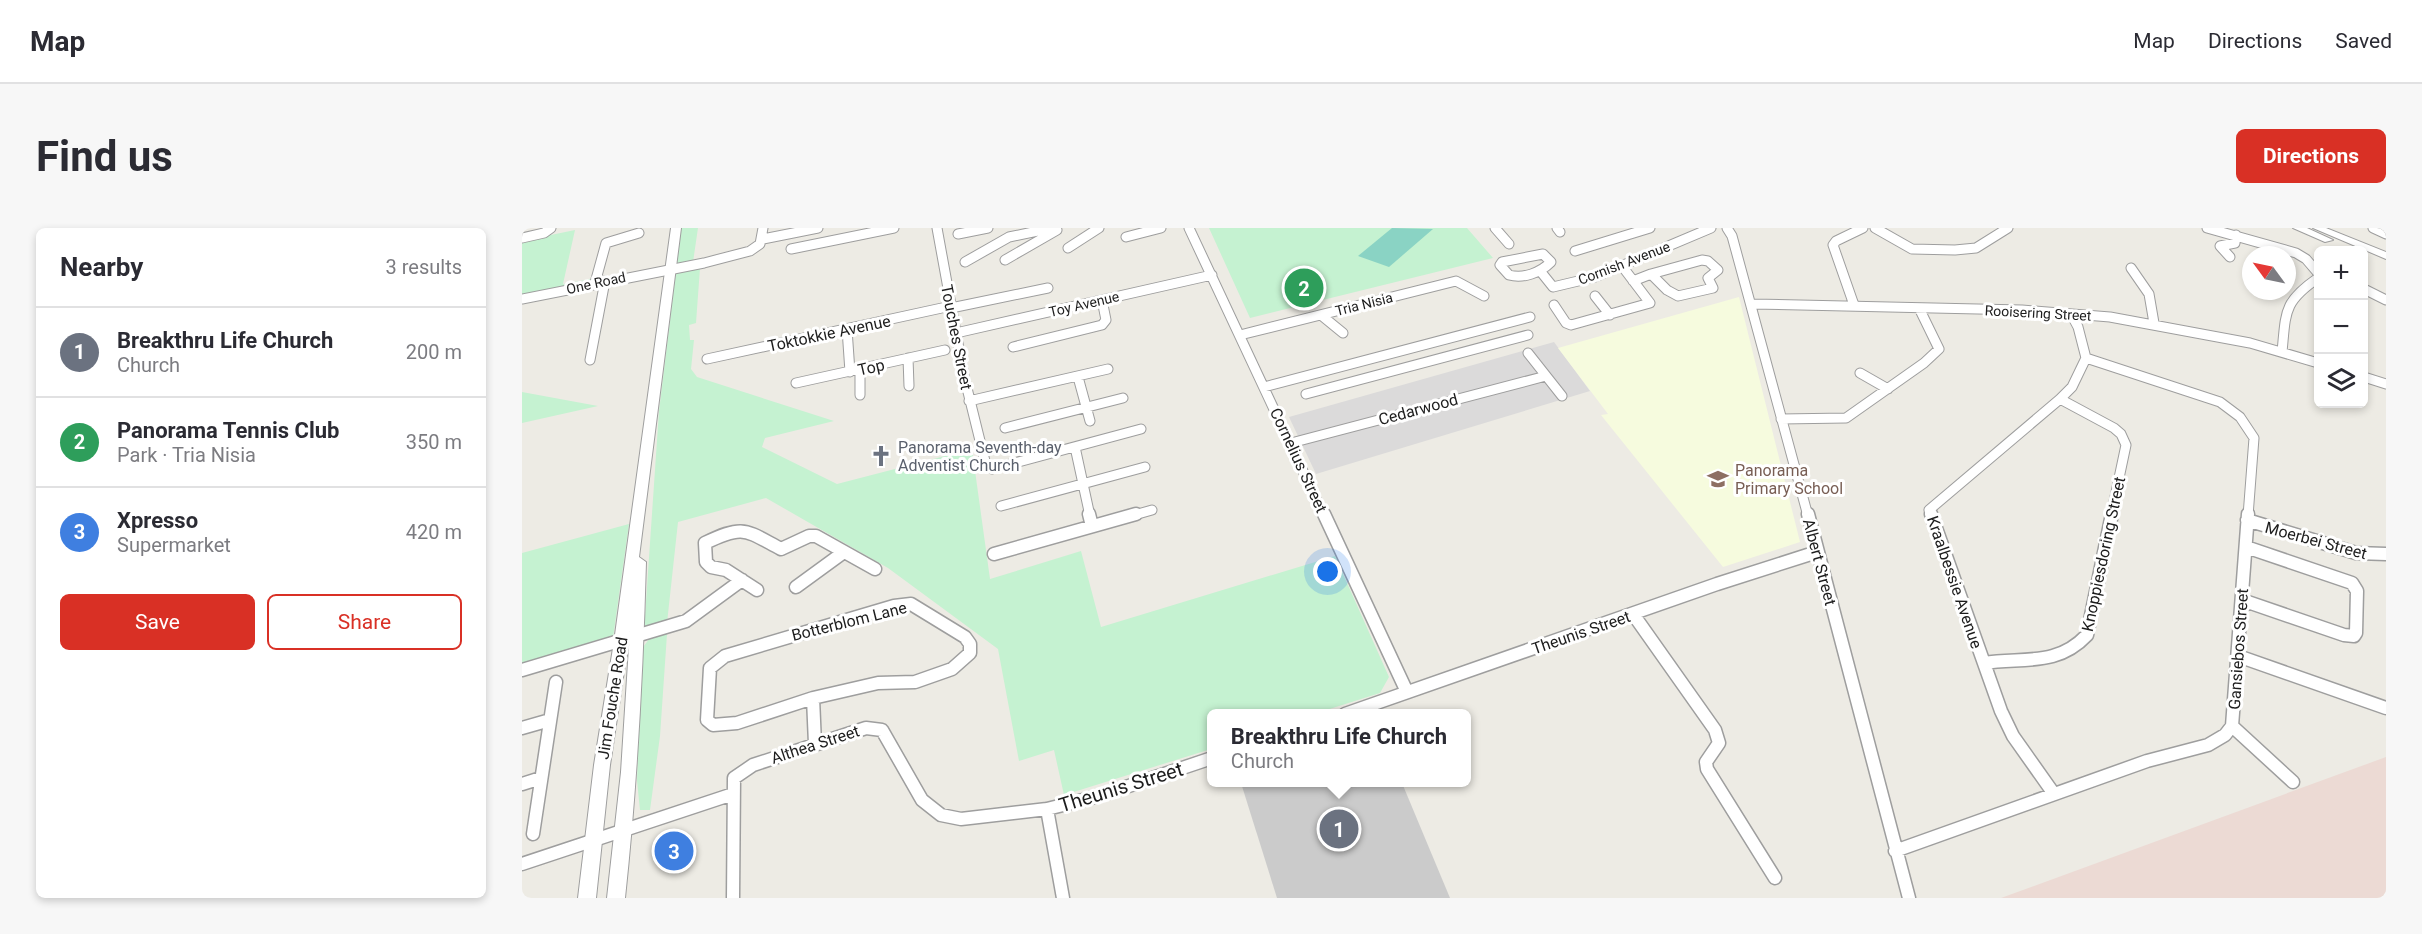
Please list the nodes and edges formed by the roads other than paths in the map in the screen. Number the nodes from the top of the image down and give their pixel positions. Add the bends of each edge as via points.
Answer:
1 (551, 228) edge
2 (676, 228) edge
3 (764, 228) edge
4 (818, 228) edge
5 (894, 228) edge
6 (937, 228) edge
7 (988, 228) edge
8 (1052, 228) edge
9 (1059, 228) edge
10 (1099, 228) edge
11 (1161, 228) edge
12 (1190, 228) edge
13 (1495, 228) edge
14 (1650, 228) edge
15 (1711, 228) edge
16 (1727, 228) edge
17 (1863, 228) edge
18 (1875, 228) edge
19 (2008, 228) edge
20 (2207, 228) edge
21 (2248, 228) edge
22 (2298, 228) edge
23 (2318, 228) edge
24 (2373, 228) edge
25 (851, 232) edge
26 (639, 233) dead end
27 (958, 234) dead end
28 (2386, 234) edge
29 (2236, 235) junction
30 (1126, 237) dead end
31 (522, 238) edge
32 (2247, 238) junction
33 (763, 239) junction
34 (1509, 244) dead end
35 (2270, 245) joint
36 (2342, 246) edge
37 (1068, 248) dead end
38 (791, 249) dead end
39 (1575, 251) dead end
40 (2386, 256) edge
41 (2230, 257) dead end
42 (2368, 257) edge
43 (1005, 260) dead end
44 (965, 262) dead end
45 (2386, 265) edge
46 (1622, 266) junction
47 (671, 268) junction
48 (2131, 268) dead end
49 (2314, 268) edge
50 (1540, 272) junction
51 (1651, 274) junction
52 (1212, 275) junction
53 (1634, 281) junction
54 (2314, 281) edge
55 (600, 282) junction
56 (1048, 288) dead end
57 (2368, 291) edge
58 (1484, 296) dead end
59 (1595, 296) dead end
60 (522, 299) edge
61 (1102, 300) junction
62 (2386, 300) edge
63 (1752, 303) junction
64 (1554, 305) dead end
65 (1854, 305) junction
66 (951, 307) junction
67 (1919, 308) junction
68 (2071, 314) junction
69 (1321, 315) junction
70 (1610, 315) junction
71 (1530, 317) dead end
72 (2154, 324) junction
73 (847, 330) junction
74 (956, 333) junction
75 (1343, 333) dead end
76 (1240, 335) junction
77 (1528, 335) dead end
78 (1013, 347) dead end
79 (945, 350) dead end
80 (2282, 352) junction
81 (1528, 353) dead end
82 (908, 358) junction
83 (2086, 358) junction
84 (707, 359) dead end
85 (590, 360) dead end
86 (1366, 360) junction
87 (2314, 362) edge
88 (860, 369) junction
89 (1108, 369) dead end
90 (850, 372) junction
91 (1860, 373) dead end
92 (1376, 375) junction
93 (1546, 376) junction
94 (1078, 377) junction
95 (2368, 378) edge
96 (796, 383) dead end
97 (2386, 384) edge
98 (909, 386) dead end
99 (1264, 387) junction
100 (1888, 389) junction
101 (1306, 394) dead end
102 (860, 395) dead end
103 (1562, 396) dead end
104 (1123, 398) dead end
105 (2060, 399) junction
106 (969, 401) junction
107 (1086, 407) junction
108 (1781, 419) junction
109 (1090, 420) dead end
110 (1005, 428) dead end
111 (1141, 429) dead end
112 (1291, 443) junction
113 (1075, 447) junction
114 (1145, 467) dead end
115 (1082, 484) junction
116 (1000, 506) dead end
117 (1152, 510) dead end
118 (2247, 520) junction
119 (1092, 526) junction
120 (2246, 547) junction
121 (844, 552) junction
122 (1817, 552) junction
123 (994, 554) dead end
124 (2386, 554) edge
125 (874, 569) dead end
126 (742, 580) junction
127 (796, 586) dead end
128 (757, 590) dead end
129 (2242, 600) junction
130 (1633, 614) junction
131 (629, 640) junction
132 (2238, 656) junction
133 (1984, 663) junction
134 (522, 670) edge
135 (556, 682) dead end
136 (1407, 692) junction
137 (813, 698) junction
138 (2386, 708) edge
139 (1359, 709) edge
140 (550, 720) junction
141 (2232, 726) junction
142 (522, 728) edge
143 (816, 744) junction
144 (1207, 760) edge
145 (541, 778) junction
146 (2293, 782) dead end
147 (522, 784) edge
148 (733, 794) junction
149 (2054, 794) junction
150 (1047, 809) junction
151 (624, 829) junction
152 (533, 834) dead end
153 (594, 839) junction
154 (1895, 851) junction
155 (522, 864) edge
156 (1775, 878) dead end
157 (586, 898) edge
158 (616, 898) edge
159 (733, 898) edge
160 (1063, 898) edge
161 (1909, 898) edge

1 - 31 street
2 - 47 street, Jim Fouche Road
3 - 33 street
4 - 33 street, One Road
5 - 25 street
6 - 66 street, Touches Street
7 - 27 street
8 - 44 street via 1009,237
9 - 43 street
10 - 37 street
11 - 30 street
12 - 52 street, Cornelius Street
13 - 34 street
14 - 39 street
15 - 46 street, Cornish Avenue
16 - 63 street, Albert Street
17 - 65 street via 1836,241 1833,247
18 - 19 street via 1912,249 1964,250 1976,248
20 - 29 street
21 - 32 street
22 - 36 street
23 - 40 street
24 - 28 street
25 - 38 street
26 - 55 street via 606,243
29 - 32 street
29 - 41 street via 2235,243 2220,246
32 - 35 street
33 - 47 street, One Road via 750,251
35 - 49 street via 2286,246
42 - 45 street
46 - 50 street, Cornish Avenue via 1557,287 1549,284
46 - 53 street
47 - 55 street, One Road
47 - 131 street, Jim Fouche Road via 641,498
48 - 72 street via 2150,294
50 - 50 street via 1551,262 1543,254 1500,264 1512,277
51 - 51 street via 1705,260 1718,270 1708,278 1713,288 1677,297
51 - 53 street
52 - 61 street, Toy Avenue
52 - 76 street, Cornelius Street
53 - 70 street via 1650,303
54 - 80 street via 2288,303
55 - 60 street, One Road
55 - 85 street
56 - 66 street, Toktokkie Avenue
57 - 62 street
58 - 69 street, Tria Nisia via 1456,281
59 - 70 street
61 - 74 street, Toy Avenue
61 - 78 street via 1106,320 1102,325
63 - 65 street, Rooisering Street
63 - 108 street, Albert Street
64 - 70 street via 1571,325
65 - 67 street, Rooisering Street
66 - 73 street, Toktokkie Avenue
66 - 74 street, Touches Street
67 - 68 street, Rooisering Street
67 - 100 street via 1938,351
68 - 72 street, Rooisering Street
68 - 83 street
69 - 75 street
69 - 76 street, Tria Nisia
71 - 86 street
72 - 80 street, Rooisering Street
73 - 84 street, Toktokkie Avenue
73 - 90 street
74 - 106 street, Touches Street
76 - 99 street, Cornelius Street
77 - 92 street
79 - 82 street, Top
80 - 87 street, Rooisering Street
81 - 93 street
82 - 88 street, Top
82 - 98 street
83 - 105 street, Kraalbessie Avenue via 2072,387
83 - 118 street, Gansiebos Street via 2207,397 2237,414 2254,438
86 - 92 street
86 - 99 street
88 - 90 street, Top
88 - 102 street
89 - 94 street
90 - 96 street, Top
91 - 100 street
92 - 101 street
93 - 103 street
93 - 112 street, Cedarwood
94 - 106 street
94 - 107 street
95 - 97 street
99 - 112 street, Cornelius Street
100 - 108 street via 1844,419
104 - 107 street
105 - 133 street, Kraalbessie Avenue via 1929,510
105 - 133 street, Knoppiesdoring Street via 2114,428 2126,445 2086,635 2059,656
106 - 113 street, Touches Street via 986,465 992,469
107 - 109 street
107 - 110 street
108 - 122 street, Albert Street
111 - 113 street
112 - 136 street, Cornelius Street
113 - 115 street
114 - 115 street
115 - 116 street
115 - 119 street
117 - 119 street
118 - 120 street, Gansiebos Street
118 - 124 street, Moerbei Street via 2356,553
119 - 123 street
120 - 129 street, Gansiebos Street
120 - 129 street via 2352,583 2357,591 2356,633 2344,635
121 - 125 street
121 - 126 street via 816,536 777,548 746,530 725,533 705,543 706,562
121 - 127 street
122 - 130 street, Theunis Street
122 - 154 street, Albert Street
126 - 128 street
126 - 131 street via 691,618
129 - 132 street, Gansiebos Street
130 - 136 street, Theunis Street
130 - 156 street via 1715,730 1719,743 1706,762 1707,769
131 - 134 street
131 - 151 street, Jim Fouche Road
131 - 153 street, Jim Fouche Road via 602,765
132 - 138 street
132 - 141 street, Gansiebos Street
133 - 149 street, Kraalbessie Avenue via 2013,736
135 - 140 street
136 - 139 street, Theunis Street
137 - 137 street, Botterblom Lane via 723,726 707,720 710,668 725,656 894,606 914,604 970,644 970,653 952,669 915,682 878,683
137 - 143 street
140 - 142 street
140 - 145 street
141 - 146 street
141 - 149 street, Gansiebos Street via 2208,745 2147,761
143 - 148 street, Althea Street via 753,765 734,777
143 - 150 street, Althea Street via 878,728 922,800 951,818 974,819
144 - 150 street, Theunis Street
145 - 147 street
145 - 152 street
148 - 151 street
148 - 159 street
149 - 154 street, Gansiebos Street
150 - 160 street, Theunis Street
151 - 153 street
151 - 158 street, Jim Fouche Road
153 - 155 street
153 - 157 street, Jim Fouche Road
154 - 161 street, Albert Street

